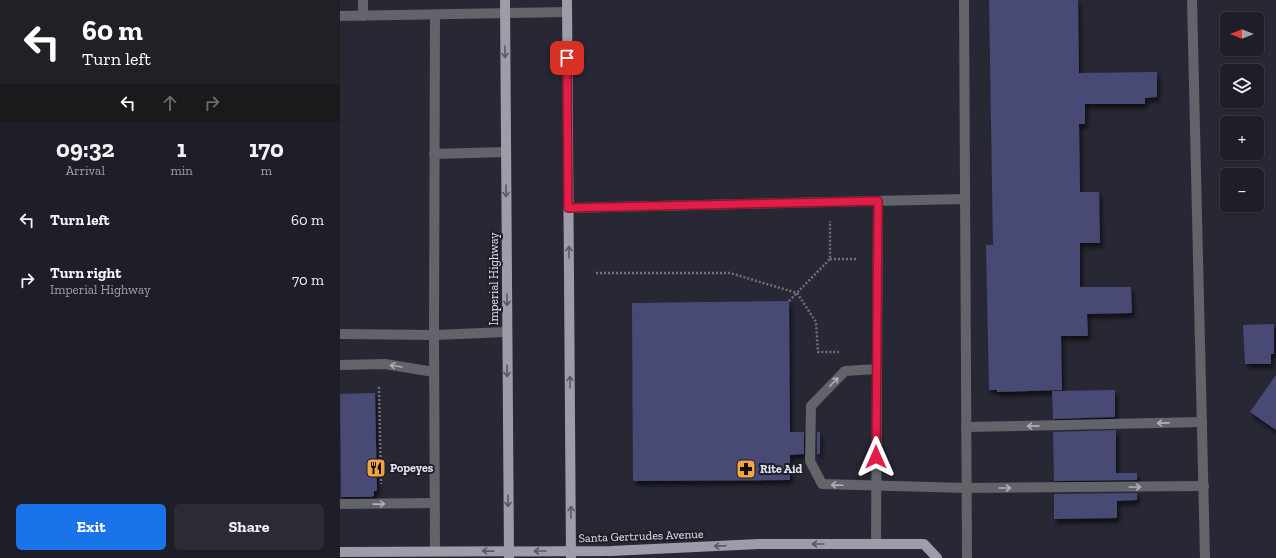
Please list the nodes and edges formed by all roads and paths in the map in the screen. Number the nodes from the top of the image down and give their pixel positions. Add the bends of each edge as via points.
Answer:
1 (363, 0) edge
2 (504, 0) edge
3 (567, 0) edge
4 (964, 0) edge
5 (1192, 0) edge
6 (567, 12) junction
7 (505, 13) junction
8 (435, 15) junction
9 (340, 16) edge
10 (363, 16) junction
11 (506, 152) junction
12 (434, 154) junction
13 (965, 200) junction
14 (878, 201) junction
15 (830, 203) junction
16 (568, 208) junction
17 (830, 259) junction
18 (877, 259) junction
19 (596, 273) dead end
20 (797, 293) junction
21 (789, 301) dead end
22 (507, 332) junction
23 (340, 334) edge
24 (434, 335) junction
25 (840, 352) dead end
26 (340, 365) edge
27 (877, 369) junction
28 (434, 372) junction
29 (379, 387) dead end
30 (1202, 422) junction
31 (966, 427) junction
32 (381, 485) dead end
33 (876, 486) junction
34 (1204, 486) junction
35 (966, 488) junction
36 (434, 503) junction
37 (340, 504) edge
38 (876, 544) junction
39 (435, 551) junction
40 (340, 552) edge
41 (509, 554) edge
42 (571, 554) edge
43 (937, 558) edge
44 (967, 558) edge
45 (1205, 558) edge

1 - 10 lane
2 - 7 main road, Imperial Highway
3 - 6 main road
4 - 13 lane
5 - 30 lane
6 - 7 lane
6 - 16 main road
7 - 8 lane
7 -> 11 main road, Imperial Highway
8 - 10 lane
8 - 12 lane
9 - 10 lane
11 - 12 lane
11 -> 22 main road, Imperial Highway
12 - 24 lane
13 - 14 lane
13 - 31 lane
14 - 15 lane
14 - 18 lane
15 - 16 lane
15 - 17 path
42 -> 16 main road
17 - 18 path
17 - 20 path
18 - 27 lane
19 - 20 path via 730,273
20 - 21 path
20 - 25 path via 816,322 818,352
22 - 24 lane
22 -> 41 main road, Imperial Highway
23 - 24 lane
24 - 28 lane
28 -> 26 lane via 385,364
27 - 33 lane
33 -> 27 lane via 822,484 810,461 811,406 846,371
28 - 36 lane
29 - 32 path
30 -> 31 lane
30 - 34 lane
31 - 35 lane
33 - 35 lane
33 - 38 lane
35 -> 34 lane
34 - 45 lane
35 - 44 lane
37 -> 36 lane
36 - 39 lane
38 -> 42 main road, Santa Gertrudes Avenue via 759,544
38 - 43 main road, Santa Gertrudes Avenue via 924,544
39 - 40 main road, Santa Gertrudes Avenue
41 -> 39 main road, Santa Gertrudes Avenue
42 -> 41 main road, Santa Gertrudes Avenue

